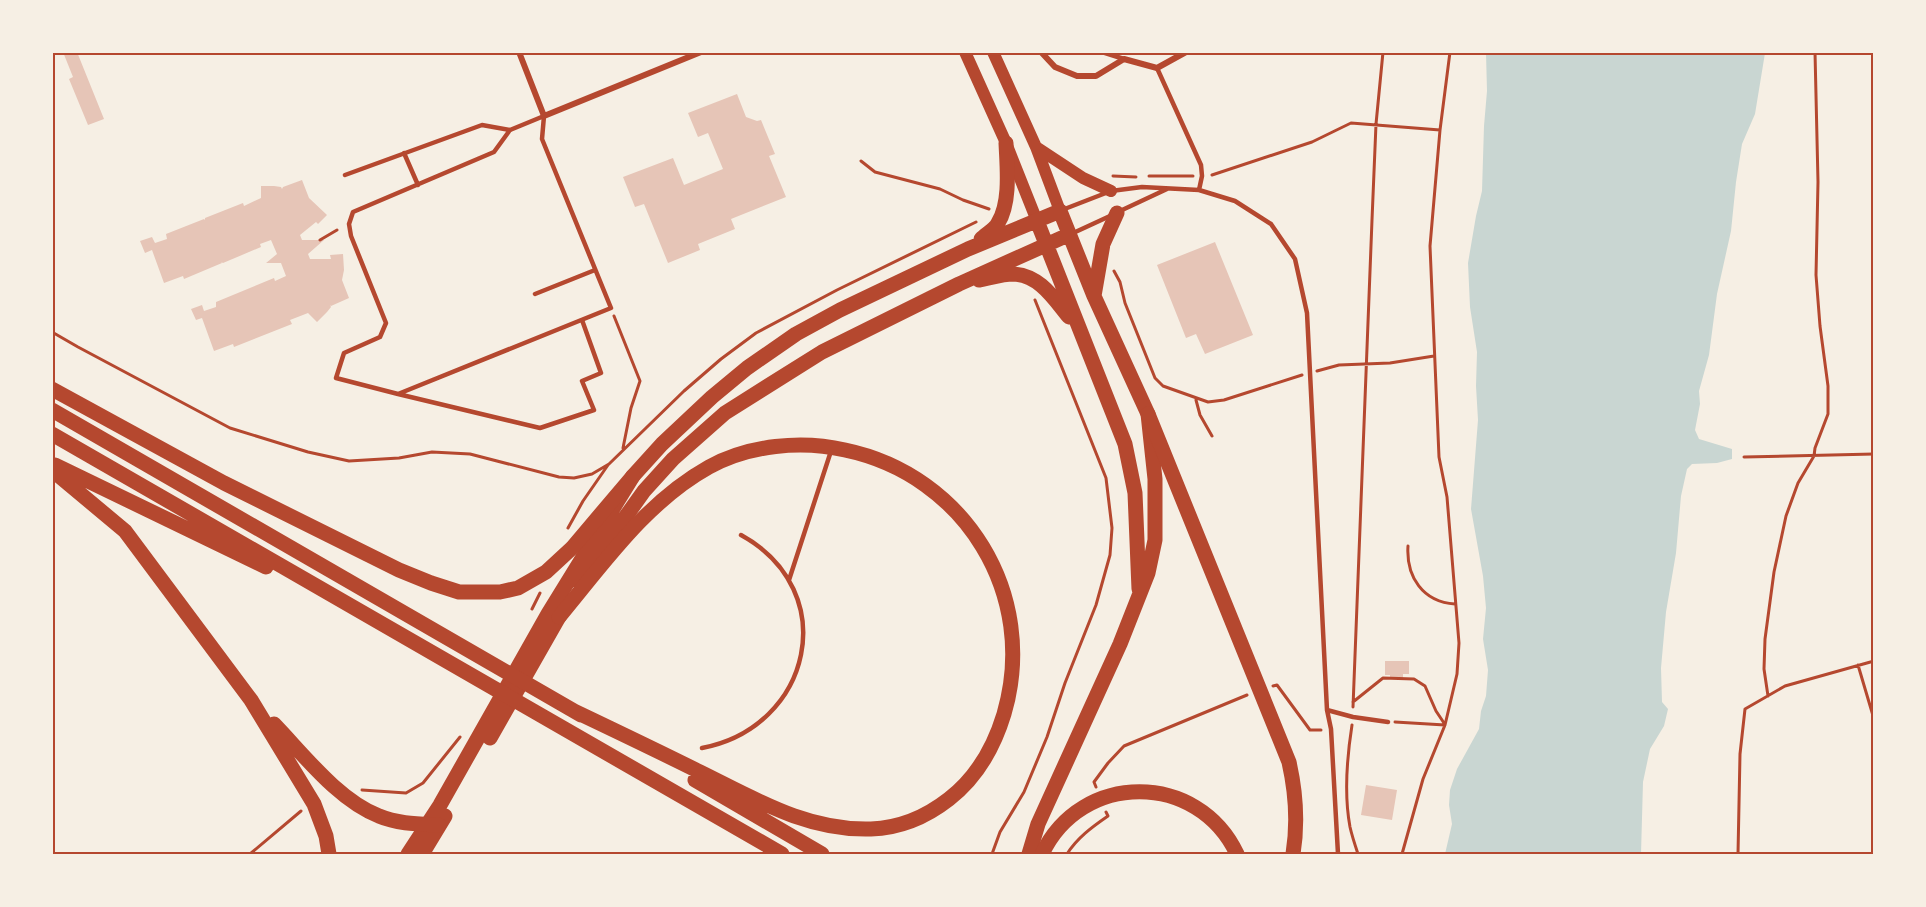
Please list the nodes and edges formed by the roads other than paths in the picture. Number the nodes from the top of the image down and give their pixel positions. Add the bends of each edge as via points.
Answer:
1 (519, 52) edge
2 (701, 52) edge
3 (964, 52) edge
4 (993, 52) edge
5 (1041, 52) edge
6 (1102, 52) edge
7 (1186, 52) edge
8 (1124, 59) junction
9 (1158, 68) junction
10 (544, 116) junction
11 (510, 130) junction
12 (1006, 143) junction
13 (1036, 147) junction
14 (404, 153) junction
15 (345, 175) dead end
16 (418, 185) junction
17 (1167, 189) junction
18 (1199, 190) junction
19 (1111, 191) junction
20 (1060, 211) junction
21 (1117, 213) junction
22 (1037, 220) junction
23 (1068, 235) junction
24 (1046, 244) junction
25 (968, 249) junction
26 (595, 270) junction
27 (959, 284) junction
28 (535, 294) dead end
29 (1094, 296) junction
30 (582, 320) junction
31 (1078, 328) junction
32 (52, 389) edge
33 (398, 394) junction
34 (52, 410) edge
35 (1148, 414) junction
36 (52, 434) edge
37 (832, 447) junction
38 (52, 464) edge
39 (52, 470) edge
40 (633, 476) junction
41 (741, 535) dead end
42 (789, 580) junction
43 (1139, 592) junction
44 (559, 617) junction
45 (383, 624) junction
46 (251, 700) junction
47 (1326, 710) junction
48 (574, 711) junction
49 (1388, 722) road end
50 (702, 748) dead end
51 (712, 813) junction
52 (433, 825) junction
53 (329, 855) edge
54 (408, 855) edge
55 (422, 855) edge
56 (768, 855) edge
57 (782, 855) edge
58 (822, 855) edge
59 (1029, 855) edge
60 (1042, 855) edge
61 (1237, 855) edge
62 (1293, 855) edge
63 (1338, 855) edge

1 - 10 street
2 - 10 street
3 - 12 main road
4 - 13 main road
5 - 8 street via 1055,67 1077,76 1096,76
6 - 8 lane
7 - 9 street
8 - 9 street
9 - 18 lane via 1201,165
10 - 11 lane
10 - 26 lane via 542,139
11 - 14 lane via 482,125
11 - 16 lane via 494,152
12 - 22 main road
12 - 25 main road via 1007,182 998,225
13 - 19 main road
13 - 20 main road
14 - 15 lane
14 - 16 lane
16 - 33 lane via 353,212 349,225 386,323 380,337 344,353 336,378
17 - 18 lane
17 - 19 lane
17 - 21 lane
18 - 47 lane via 1235,201 1271,224 1295,259 1307,314
19 - 20 lane
20 - 22 main road
20 - 23 main road
21 - 23 lane
21 - 29 main road via 1103,244
22 - 24 main road
22 - 25 main road
23 - 24 main road
23 - 29 main road
24 - 27 main road
24 - 31 main road
25 - 40 main road via 796,334 712,397
26 - 28 lane
26 - 30 lane via 611,308
27 - 31 main road via 1013,274 1031,278 1041,283
27 - 44 main road via 822,352 725,413 644,491 582,577
29 - 35 main road
30 - 33 lane
30 - 33 lane via 601,373 582,381 594,410 540,428
31 - 43 main road via 1125,444 1135,494
32 - 40 main road via 224,483 399,570 459,592 518,588 546,572 572,548
34 - 48 main road
35 - 43 main road via 1155,479 1155,540 1148,573
35 - 62 main road via 1288,762 1296,802
36 - 45 main road
37 - 42 lane
37 - 44 main road via 758,449 711,466 672,491 647,514
37 - 48 main road via 885,462 934,490 971,529 993,565 1002,589 1012,636 1007,701 990,748 958,791 915,820 894,826 872,829 816,824 750,798
38 - 45 main road
39 - 46 main road via 125,531
40 - 52 main road via 548,614
41 - 42 lane via 767,552
42 - 50 lane via 800,606 804,632 791,683 782,700 759,724 730,741
43 - 59 main road via 1120,644 1038,824
44 - 52 main road
45 - 51 main road
46 - 52 main road via 351,802 379,816
46 - 53 main road via 314,804
47 - 49 lane
47 - 63 lane via 1331,729
48 - 58 main road
51 - 56 main road
51 - 57 main road
52 - 54 main road
52 - 55 main road
60 - 61 main road via 1063,823 1086,806 1113,796 1142,792 1170,796 1197,808 1219,827

